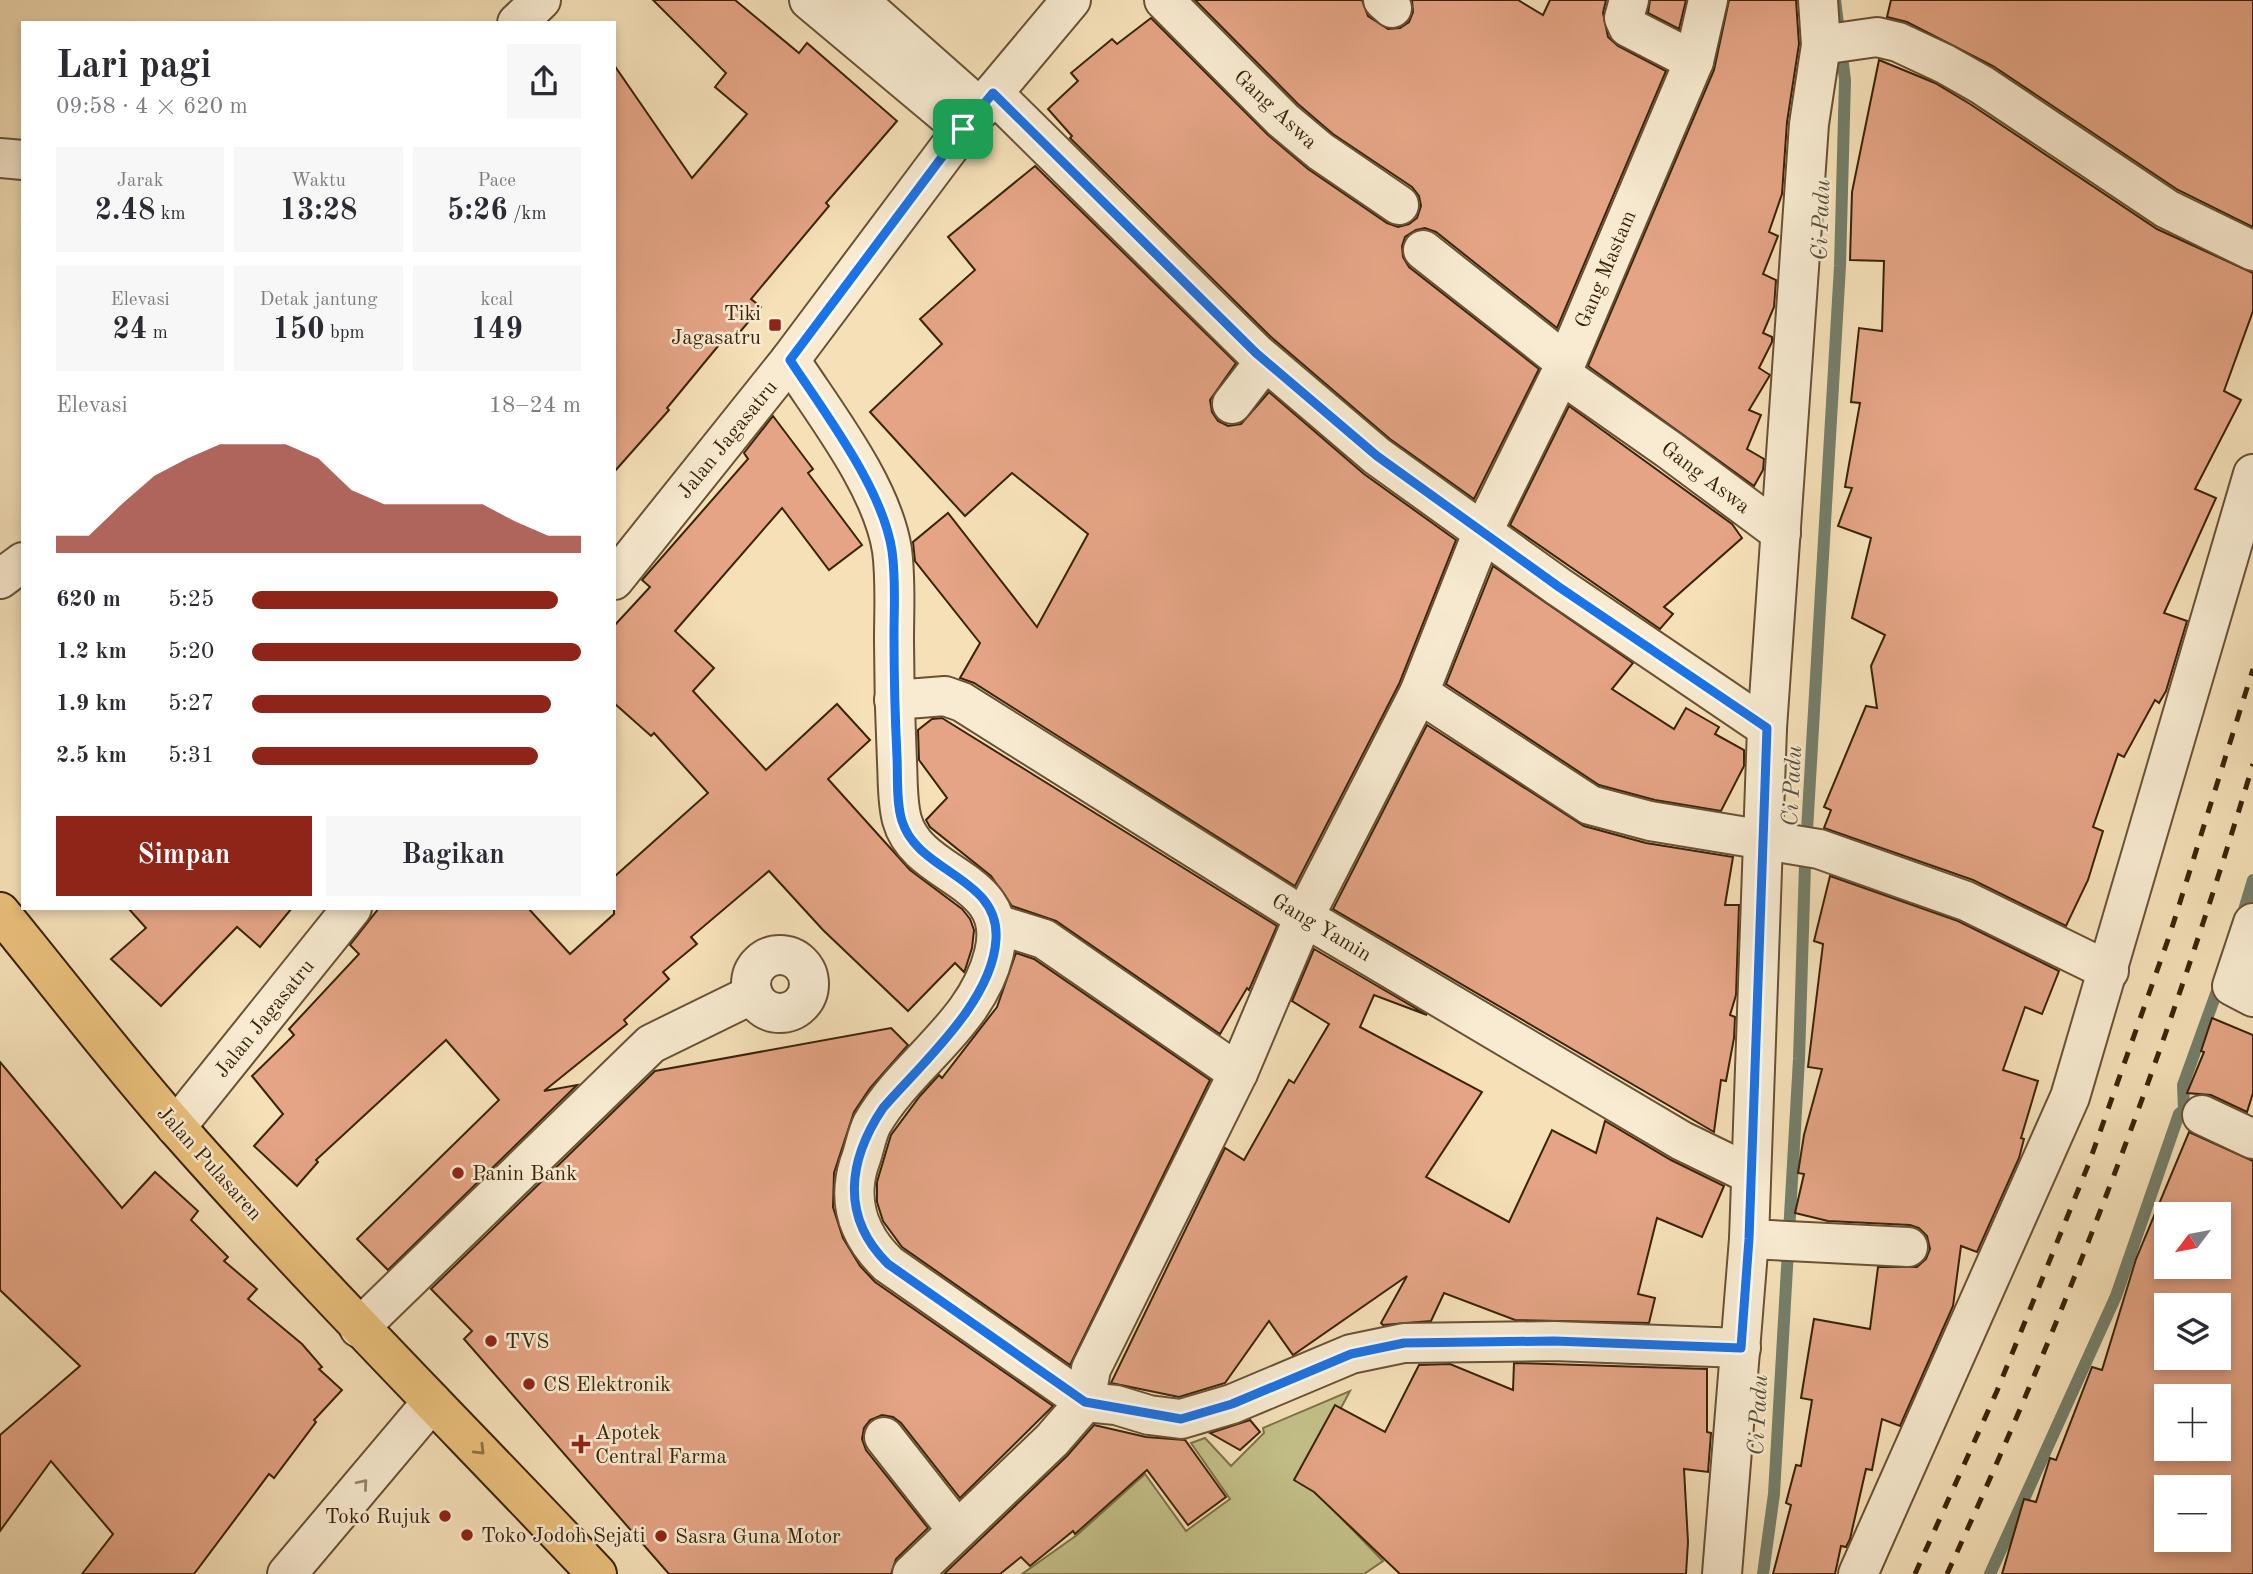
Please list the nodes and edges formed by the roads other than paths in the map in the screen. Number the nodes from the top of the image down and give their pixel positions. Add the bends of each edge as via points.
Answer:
1 (541, 0) edge
2 (809, 0) edge
3 (858, 0) edge
4 (1071, 0) edge
5 (1164, 0) edge
6 (1629, 0) edge
7 (1708, 0) edge
8 (1818, 0) edge
9 (519, 21) edge
10 (1824, 45) junction
11 (1694, 61) junction
12 (979, 110) junction
13 (0, 158) edge
14 (21, 160) edge
15 (1399, 205) dead end
16 (1423, 250) dead end
17 (2253, 251) edge
18 (790, 360) junction
19 (1265, 361) junction
20 (1563, 368) junction
21 (1232, 404) dead end
22 (2253, 474) edge
23 (1483, 531) junction
24 (1781, 533) junction
25 (21, 563) edge
26 (616, 578) edge
27 (0, 579) edge
28 (1419, 693) junction
29 (894, 700) junction
30 (1767, 728) junction
31 (1789, 844) junction
32 (350, 910) edge
33 (0, 912) edge
34 (1304, 917) junction
35 (2253, 923) edge
36 (996, 924) junction
37 (2109, 971) junction
38 (753, 994) dead end
39 (2253, 997) edge
40 (1238, 1073) junction
41 (2202, 1115) dead end
42 (176, 1127) junction
43 (2253, 1139) edge
44 (1750, 1174) junction
45 (1778, 1240) junction
46 (1908, 1247) dead end
47 (359, 1328) junction
48 (1741, 1348) junction
49 (432, 1402) junction
50 (1085, 1402) junction
51 (884, 1437) dead end
52 (957, 1530) junction
53 (288, 1574) edge
54 (597, 1574) edge
55 (912, 1574) edge
56 (1722, 1574) edge
57 (1858, 1574) edge

1 - 9 street
2 - 12 street
3 - 12 street
4 - 12 street, Jalan Jagasatru
5 - 15 street, Gang Aswa via 1283,120
6 - 11 street via 1624,18 1628,27
7 - 11 street, Gang Mastam
8 - 10 street
10 - 17 street via 1877,37 1898,43 1982,85 2167,209
10 - 24 street via 1809,124
11 - 20 street, Gang Mastam
12 - 18 street, Jalan Jagasatru
12 - 19 street
13 - 14 street
16 - 20 street, Gang Aswa
18 - 26 street, Jalan Jagasatru
18 - 29 street via 844,443 885,525 894,576
19 - 21 street
19 - 23 street via 1377,456
20 - 23 street, Gang Mastam
20 - 24 street, Gang Aswa
22 - 37 street
23 - 28 street, Gang Mastam
23 - 30 street
24 - 30 street
25 - 27 street
28 - 31 street via 1590,805 1650,821
28 - 34 street, Gang Mastam
29 - 34 street, Gang Yamin via 945,696 962,702
29 - 36 street via 902,820 924,855 980,895
30 - 31 street
31 - 37 street via 1966,901
31 - 44 street
32 - 42 street, Jalan Jagasatru
33 - 42 main road, Jalan Pulasaren
34 - 40 street, Gang Mastam
34 - 44 street, Gang Yamin via 1682,1141
35 - 39 street via 2232,986
36 - 40 street via 1044,939
36 - 50 street via 994,954 972,1004 871,1126 854,1181 855,1214 866,1239 888,1264
37 - 57 street via 2070,1097
38 - 47 street via 651,1044
40 - 50 street, Gang Mastam via 1091,1369
41 - 43 street
42 - 47 main road, Jalan Pulasaren
44 - 45 street
45 - 46 street
45 - 48 street
47 - 49 main road, Jalan Pulasaren
48 - 50 street via 1554,1341 1404,1343 1351,1354 1232,1404 1181,1419
48 - 56 street
53 -> 49 street
49 -> 54 main road, Jalan Pulasaren
50 - 52 street via 1052,1440
51 - 52 street
52 - 55 street

